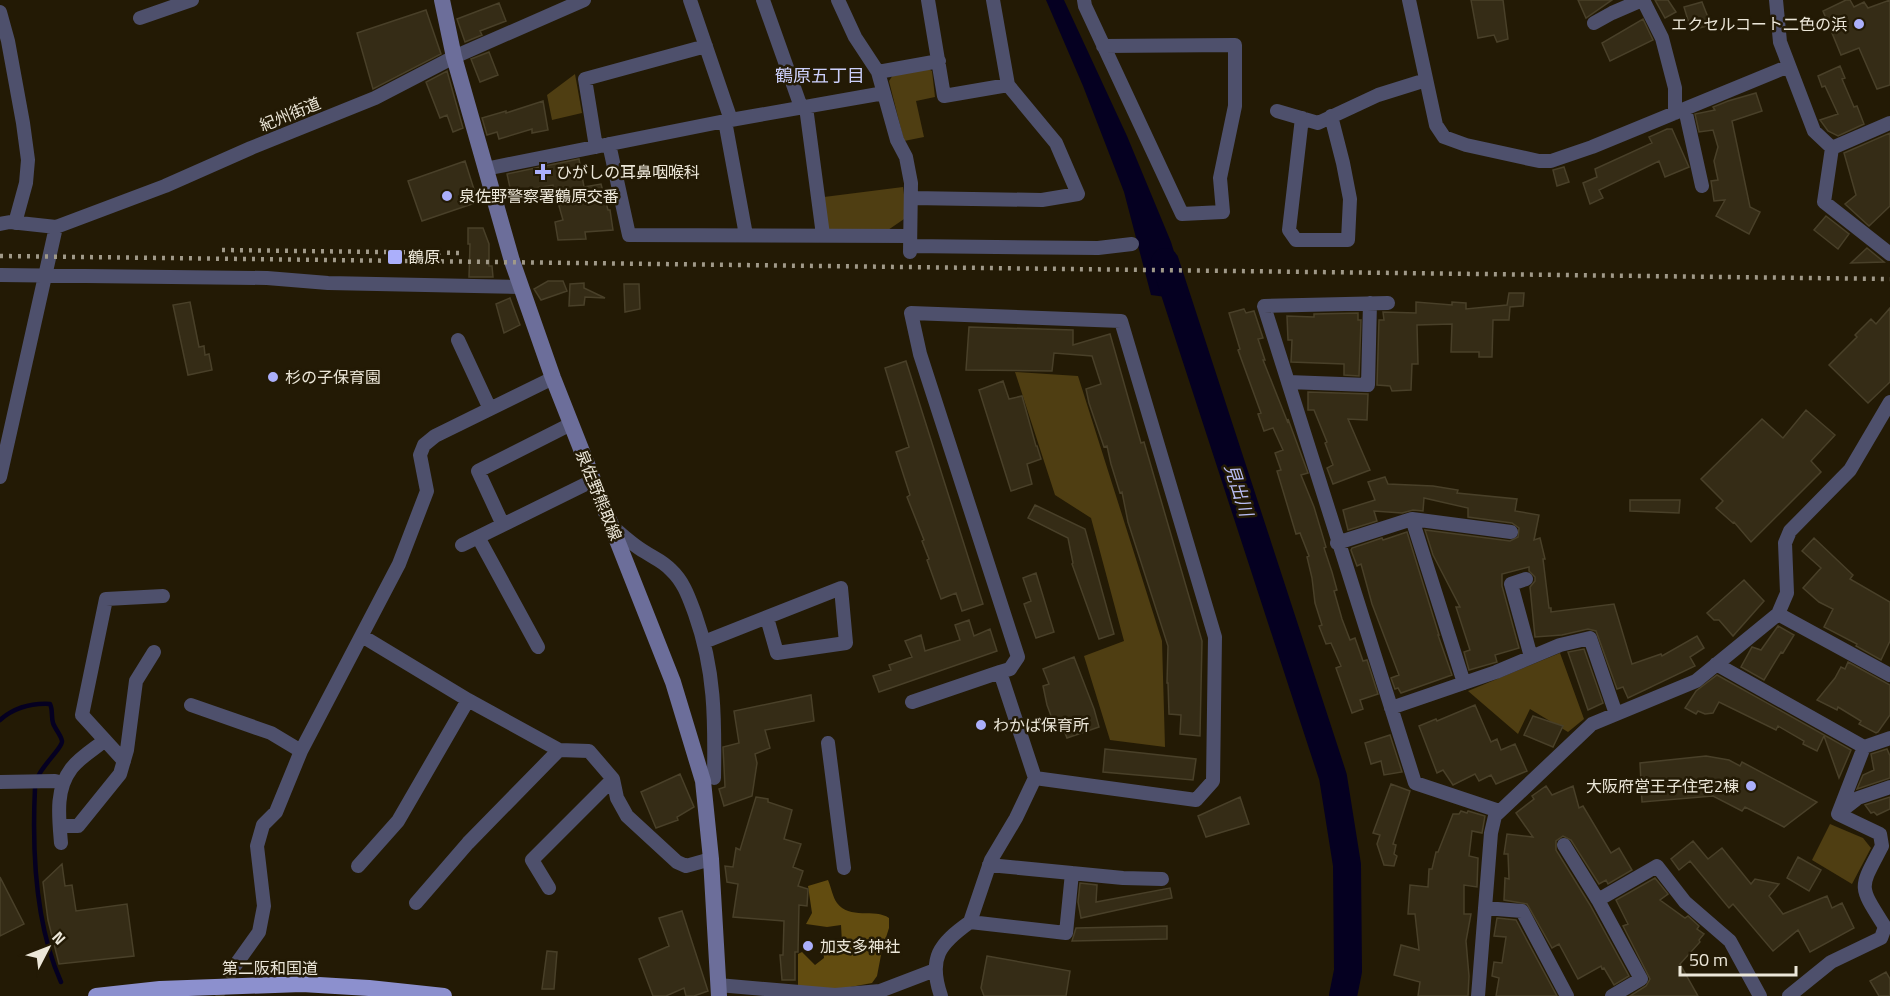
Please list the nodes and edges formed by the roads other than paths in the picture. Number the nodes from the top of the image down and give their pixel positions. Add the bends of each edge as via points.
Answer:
1 (192, 0) edge
2 (442, 0) edge
3 (584, 0) edge
4 (690, 0) edge
5 (763, 0) edge
6 (838, 0) edge
7 (928, 0) edge
8 (993, 0) edge
9 (1084, 0) edge
10 (1409, 0) edge
11 (1642, 0) edge
12 (1776, 0) edge
13 (0, 12) edge
14 (140, 18) dead end
15 (1594, 24) dead end
16 (706, 46) junction
17 (1103, 46) junction
18 (454, 57) junction
19 (939, 61) junction
20 (1789, 66) junction
21 (878, 72) junction
22 (1426, 80) junction
23 (1008, 85) junction
24 (884, 93) junction
25 (803, 107) junction
26 (1277, 111) dead end
27 (1680, 111) junction
28 (1331, 116) junction
29 (1302, 118) junction
30 (728, 121) junction
31 (1890, 123) edge
32 (603, 145) junction
33 (1832, 148) junction
34 (485, 169) junction
35 (1702, 186) dead end
36 (912, 198) junction
37 (15, 223) junction
38 (0, 225) edge
39 (56, 227) junction
40 (746, 235) junction
41 (823, 236) junction
42 (910, 244) junction
43 (1132, 244) dead end
44 (1890, 254) edge
45 (45, 274) junction
46 (0, 275) edge
47 (521, 287) junction
48 (1370, 303) junction
49 (1388, 303) dead end
50 (458, 340) dead end
51 (553, 378) junction
52 (1288, 382) junction
53 (1890, 402) edge
54 (490, 410) junction
55 (572, 424) junction
56 (0, 477) edge
57 (594, 480) junction
58 (1412, 519) junction
59 (503, 525) junction
60 (612, 526) junction
61 (1511, 532) dead end
62 (478, 537) junction
63 (1337, 543) junction
64 (462, 545) dead end
65 (1526, 579) dead end
66 (163, 596) dead end
67 (1778, 614) junction
68 (767, 618) junction
69 (363, 636) junction
70 (704, 642) junction
71 (538, 647) dead end
72 (154, 652) dead end
73 (1531, 657) junction
74 (1716, 664) junction
75 (1000, 672) junction
76 (1890, 675) edge
77 (1464, 683) junction
78 (468, 700) junction
79 (912, 702) dead end
80 (191, 705) dead end
81 (1391, 708) junction
82 (1616, 714) junction
83 (1890, 738) edge
84 (104, 741) junction
85 (828, 742) dead end
86 (1864, 747) junction
87 (559, 750) junction
88 (301, 751) junction
89 (124, 761) junction
90 (714, 778) dead end
91 (1035, 778) junction
92 (612, 779) junction
93 (0, 782) edge
94 (63, 783) junction
95 (1890, 787) edge
96 (1499, 811) junction
97 (1838, 814) junction
98 (60, 826) junction
99 (61, 843) dead end
100 (1564, 845) dead end
101 (711, 859) junction
102 (358, 866) dead end
103 (989, 866) junction
104 (843, 868) dead end
105 (1072, 873) junction
106 (1162, 879) dead end
107 (549, 888) dead end
108 (1598, 900) junction
109 (416, 903) dead end
110 (1485, 908) junction
111 (970, 922) junction
112 (234, 968) tunnel mouth
113 (935, 970) junction
114 (718, 991) edge
115 (96, 996) edge
116 (444, 996) edge
117 (941, 996) edge
118 (1478, 996) edge
119 (1567, 996) edge
120 (1612, 996) edge
121 (1760, 996) edge
122 (1789, 996) edge

1 - 14 street
2 - 18 main road, 泉佐野熊取線
3 - 18 street, 紀州街道
4 - 16 street
5 - 25 street
6 - 21 street via 855,38
7 - 19 street
8 - 23 street
9 - 17 street
10 - 22 street
11 - 15 street
11 - 27 street via 1662,38
12 - 20 street via 1780,42
13 - 37 street via 28,160
16 - 30 street
16 - 32 street via 585,79
17 - 17 street via 1182,214 1223,212 1220,178 1235,106 1235,45
18 - 34 main road, 泉佐野熊取線
18 - 39 street, 紀州街道 via 375,98
19 - 21 street
19 - 23 street via 944,96
20 - 27 street
20 - 33 street via 1814,131
21 - 24 street
22 - 27 street via 1436,125 1443,137 1539,161 1551,161 1592,147
22 - 28 street
23 - 36 street via 1056,143 1078,194 1042,200
24 - 25 street
24 - 36 street via 906,157
25 - 30 street
25 - 41 street
26 - 29 street
27 - 35 street
28 - 29 street via 1318,123
28 - 29 street via 1350,199 1348,240 1296,240 1289,230
30 - 32 street
30 - 40 street
31 - 33 street
32 - 34 street
32 - 40 street via 629,235
33 - 44 street via 1824,202
34 - 47 main road, 泉佐野熊取線
36 - 42 street
37 - 38 street, 紀州街道
37 - 39 street, 紀州街道
39 - 45 street
40 - 41 street
41 - 42 street
42 - 43 street via 1098,248
45 - 46 street
45 - 47 street
45 - 56 street
47 - 51 main road, 泉佐野熊取線
48 - 49 street
48 - 52 street via 1368,385
48 - 52 street via 1264,306
50 - 54 street
51 - 54 street
51 - 55 main road, 泉佐野熊取線
52 - 63 street
53 - 67 street via 1850,470 1790,531 1785,543 1787,593
54 - 69 street via 424,445 420,455 427,491 399,564
55 - 57 main road, 泉佐野熊取線
55 - 59 street via 478,471
57 - 59 street
57 - 60 main road, 泉佐野熊取線
58 - 61 street
58 - 63 street
58 - 77 street
59 - 62 street
60 - 70 street via 672,570 682,583
60 - 101 main road, 泉佐野熊取線 via 673,682 703,781
62 - 64 street
62 - 71 street
63 - 81 street
65 - 73 street via 1511,584
66 - 84 street via 106,599 82,715
67 - 74 street
67 - 76 street
68 - 68 street via 777,653 846,643 841,588
68 - 70 street
69 - 78 street
69 - 88 street
70 - 90 street via 716,718
72 - 89 street via 136,681
73 - 77 street
73 - 82 street via 1590,638
74 - 82 street via 1696,681
74 - 86 street
75 - 79 street
75 - 91 street
75 - 91 street via 1010,669 1018,657 920,354 911,314 1121,321 1215,637 1213,781 1196,800
77 - 81 street
78 - 87 street
78 - 102 street via 398,821
80 - 88 street via 271,733
81 - 96 street via 1415,783
82 - 96 street via 1592,724
83 - 86 street
84 - 89 street
84 - 94 street via 72,767
85 - 104 street
86 - 97 street
87 - 92 street via 589,751
87 - 109 street
88 - 112 street via 276,812 263,825 257,846 264,906 259,932
89 - 98 street via 120,774 78,826
91 - 103 street
92 - 101 street via 627,816 677,862 686,866
92 - 107 street via 532,860
93 - 94 street
94 - 98 street
95 - 97 street via 1858,798
96 - 110 street via 1491,832
97 - 122 street via 1880,834 1882,846 1863,882 1865,895 1885,927 1881,938 1831,962
98 - 99 street
100 - 108 street
101 - 114 main road, 泉佐野熊取線
103 - 105 street
103 - 111 street
105 - 106 street
105 - 111 street via 1066,933
108 - 120 street via 1641,979
108 - 121 street via 1657,866 1685,902 1730,940
110 - 118 street
110 - 119 street via 1522,910
111 - 113 street via 940,948 934,960
113 - 114 street via 880,991
113 - 117 street
115 - 116 highway, 第二阪和国道 via 160,989 302,984

